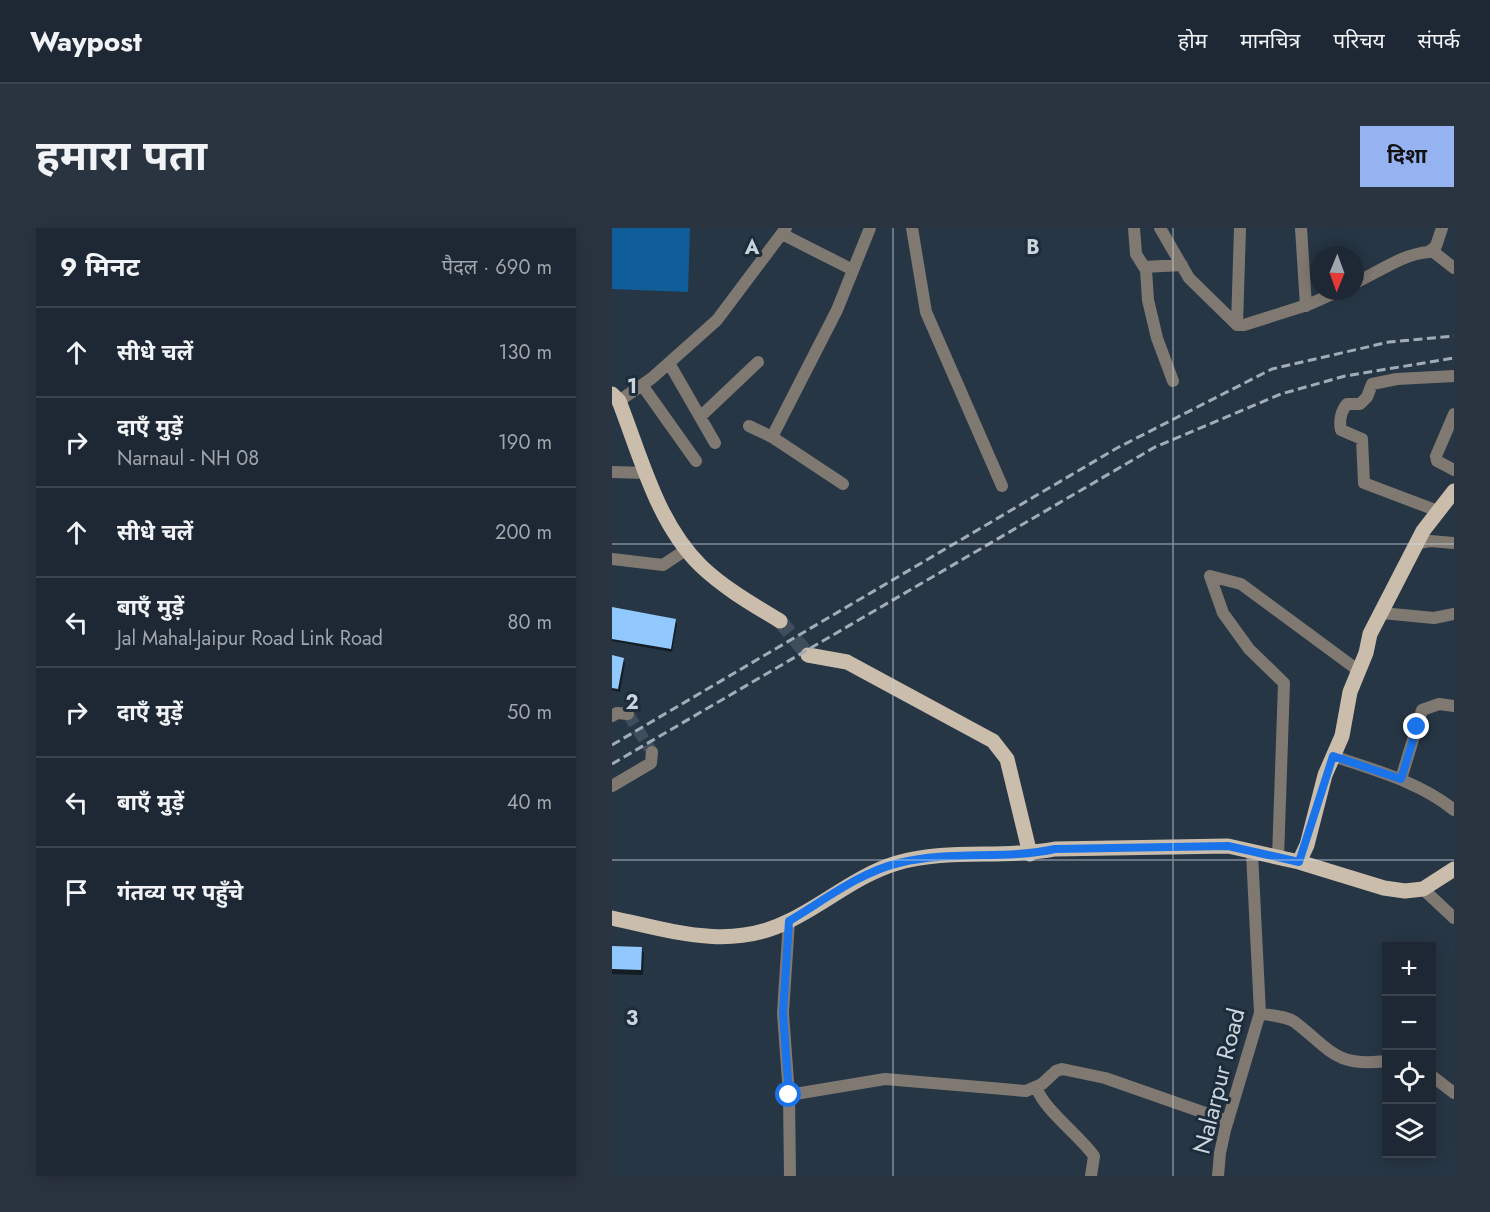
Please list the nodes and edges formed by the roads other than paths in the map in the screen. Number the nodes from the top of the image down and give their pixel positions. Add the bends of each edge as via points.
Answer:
1 (870, 228) edge
2 (912, 228) edge
3 (1134, 228) edge
4 (1160, 228) edge
5 (1240, 228) edge
6 (1300, 228) edge
7 (1442, 228) edge
8 (784, 231) edge
9 (1431, 250) junction
10 (1182, 266) junction
11 (1144, 267) junction
12 (1454, 268) edge
13 (853, 270) junction
14 (1364, 278) edge
15 (1319, 300) edge
16 (1306, 306) junction
17 (1237, 325) junction
18 (758, 362) dead end
19 (669, 363) junction
20 (1454, 376) edge
21 (1173, 381) dead end
22 (642, 385) junction
23 (616, 398) edge
24 (1454, 414) edge
25 (700, 417) junction
26 (748, 426) dead end
27 (772, 437) junction
28 (715, 443) dead end
29 (696, 461) dead end
30 (1454, 470) edge
31 (612, 472) edge
32 (647, 473) junction
33 (843, 484) dead end
34 (1002, 486) dead end
35 (1454, 491) edge
36 (1438, 511) junction
37 (1454, 543) edge
38 (1416, 544) junction
39 (687, 549) junction
40 (612, 559) edge
41 (1382, 613) junction
42 (1454, 614) edge
43 (780, 621) tunnel mouth
44 (808, 655) tunnel mouth
45 (1359, 671) junction
46 (1454, 706) edge
47 (628, 714) dead end
48 (612, 716) edge
49 (652, 752) dead end
50 (1333, 756) junction
51 (1401, 779) junction
52 (612, 786) edge
53 (1454, 810) edge
54 (1252, 852) junction
55 (1030, 854) junction
56 (1278, 858) junction
57 (1299, 862) junction
58 (1454, 869) edge
59 (1423, 889) junction
60 (612, 918) edge
61 (1454, 918) edge
62 (789, 921) junction
63 (1260, 1013) junction
64 (1382, 1061) edge
65 (1436, 1080) edge
66 (1036, 1087) junction
67 (1454, 1093) edge
68 (789, 1095) junction
69 (1228, 1121) junction
70 (790, 1176) edge
71 (1091, 1176) edge
72 (1218, 1176) edge

1 - 13 street
2 - 34 street via 926,312
3 - 11 street via 1136,254
4 - 10 street
5 - 17 street
6 - 16 street
7 - 9 street
8 - 13 street
8 - 19 street via 717,320
9 - 12 street
9 - 14 street
10 - 11 street
10 - 17 street via 1189,278
11 - 21 street via 1157,338
13 - 27 street
15 - 16 street
16 - 17 street
18 - 25 street
19 - 22 street
19 - 25 street
20 - 36 street via 1372,384 1360,404 1343,409 1339,424 1341,430 1362,439 1364,483
22 - 23 street
22 - 29 street
23 - 32 main road
24 - 30 street via 1436,456 1437,461
25 - 28 street
26 - 27 street
27 - 33 street
31 - 32 street
32 - 39 main road via 661,508
35 - 36 main road
36 - 38 main road
37 - 38 street
38 - 41 main road
39 - 40 street via 663,565
39 - 43 main road via 727,588
41 - 42 street via 1434,618
41 - 45 main road via 1370,634
44 - 55 main road via 847,662 993,741 1007,759
45 - 50 main road
45 - 56 street via 1241,584 1210,576 1223,613 1248,649 1284,683
46 - 51 street via 1439,704 1422,710
47 - 48 street
49 - 52 street via 651,763
50 - 51 street
50 - 57 main road
51 - 53 street
54 - 55 main road via 1228,846 1179,846 1055,849
54 - 56 main road
54 - 63 street, Nalarpur Road
55 - 62 main road via 953,855 898,863 861,878
56 - 57 main road
57 - 59 main road via 1384,888
58 - 59 main road
59 - 61 street
60 - 62 main road via 702,938 754,935
62 - 68 street via 783,1013
63 - 64 street via 1295,1021 1329,1051 1350,1061
63 - 69 street, Nalarpur Road
65 - 67 street
66 - 68 street via 1026,1091 885,1079
66 - 69 street via 1056,1071 1085,1072
66 - 71 street via 1041,1101 1060,1116 1094,1156
68 - 70 street
69 - 72 street, Nalarpur Road

